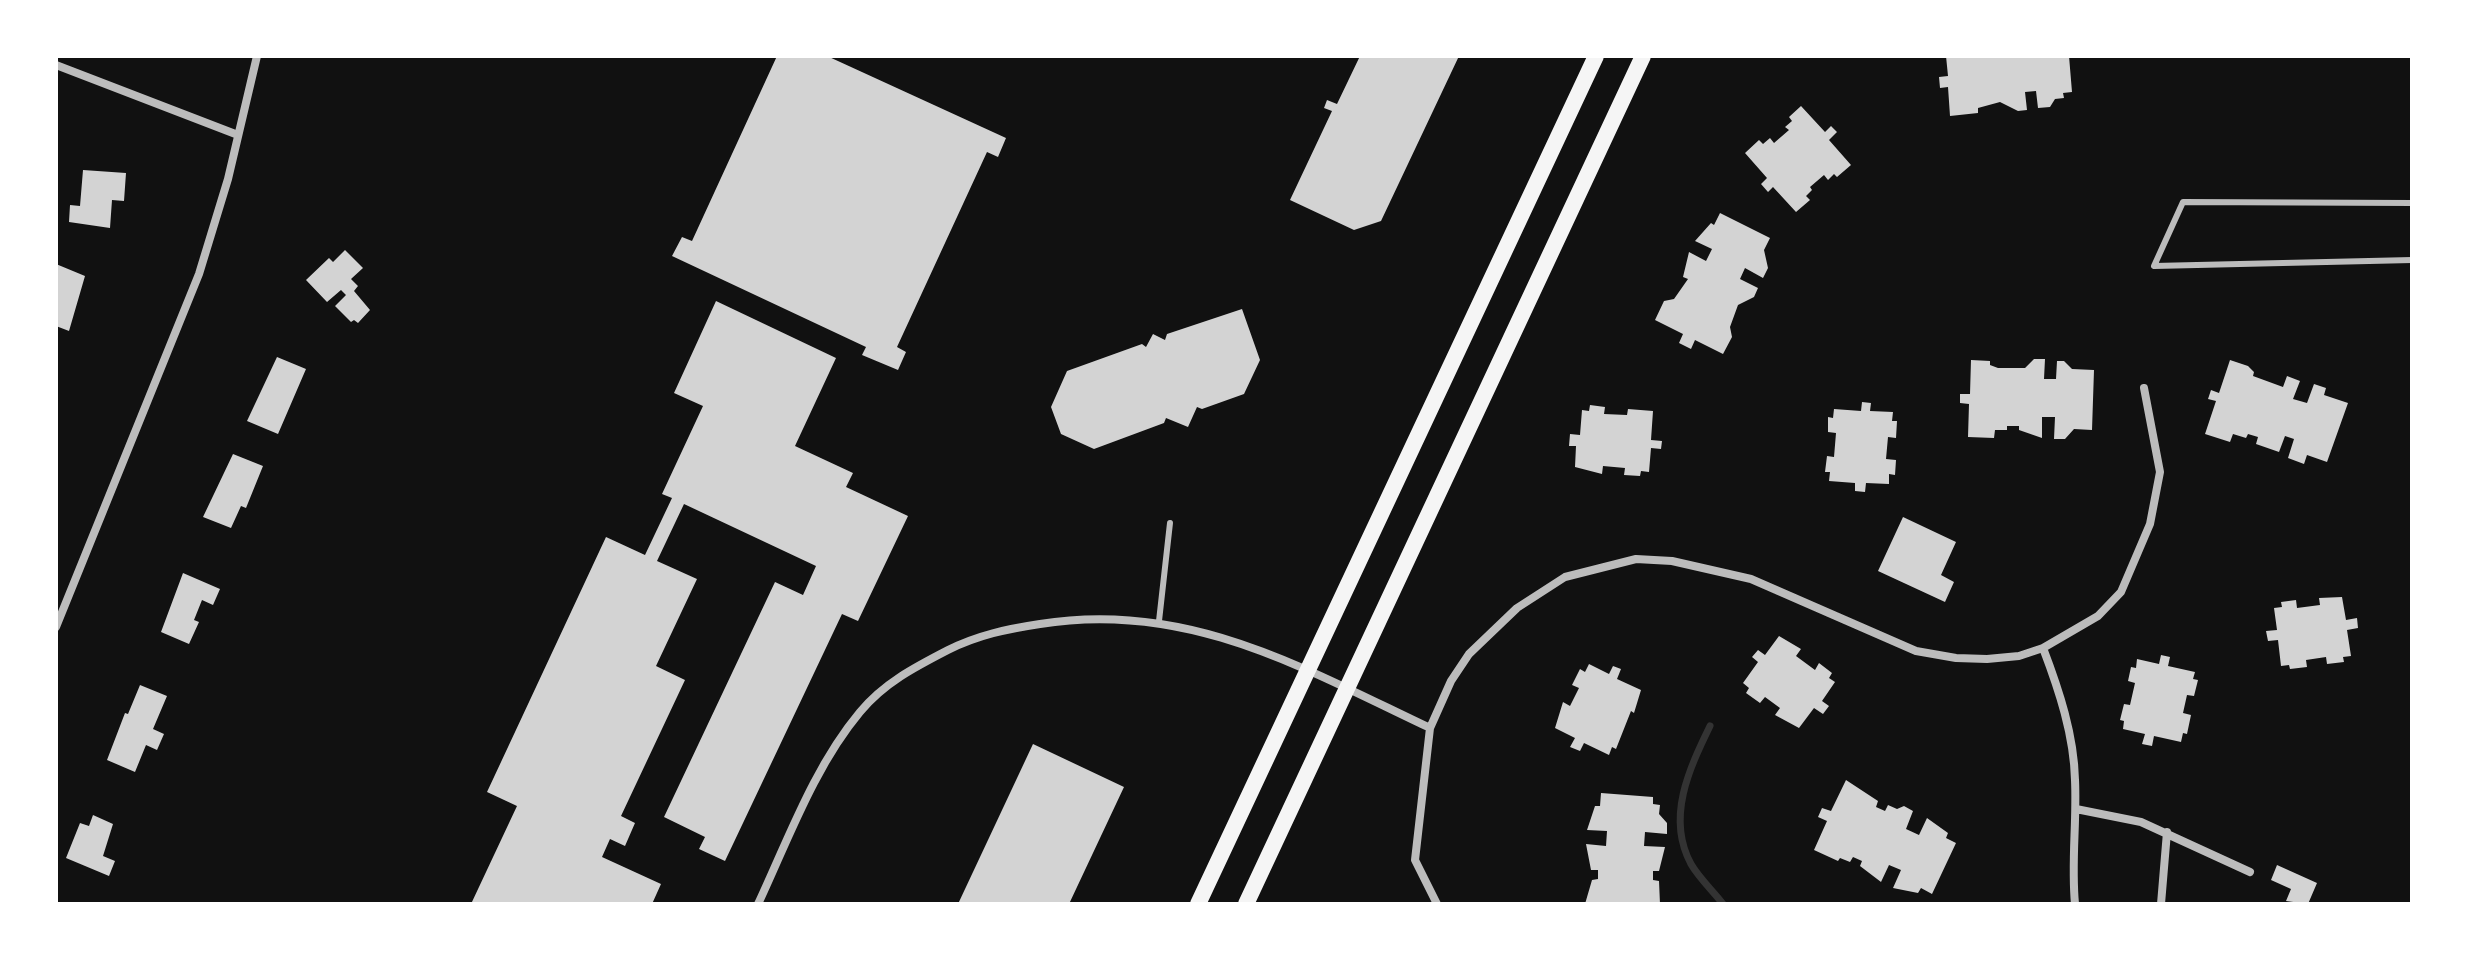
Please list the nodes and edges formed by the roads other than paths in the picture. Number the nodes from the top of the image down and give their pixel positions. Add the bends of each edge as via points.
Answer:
1 (257, 56) edge
2 (1596, 56) edge
3 (1643, 56) edge
4 (56, 65) edge
5 (238, 135) junction
6 (2412, 203) edge
7 (2412, 260) edge
8 (2144, 388) dead end
9 (1170, 523) dead end
10 (1159, 621) junction
11 (56, 627) edge
12 (2043, 648) junction
13 (1307, 671) junction
14 (1347, 689) junction
15 (1430, 728) junction
16 (2076, 809) junction
17 (2167, 832) junction
18 (2250, 872) dead end
19 (758, 904) edge
20 (1198, 904) edge
21 (1246, 904) edge
22 (1437, 904) edge
23 (2075, 904) edge
24 (2161, 904) edge

1 - 5 street
2 - 13 main road
3 - 14 main road
4 - 5 street
5 - 11 street via 199,274
6 - 7 lane via 2183,202 2154,266
8 - 12 street via 2160,472 2150,524 2121,592 2098,616
9 - 10 lane
10 - 13 street via 1223,636
10 - 19 street via 1060,621 1006,629 965,642 894,679 841,737
12 - 15 street via 1987,659 1916,651 1751,579 1672,561 1636,559 1565,577 1517,608 1469,654
12 - 16 street via 2061,697
13 - 14 street
13 - 20 main road
14 - 15 street
14 - 21 main road
15 - 22 street via 1415,860
16 - 17 street
16 - 23 street
17 - 18 street
17 - 24 street

